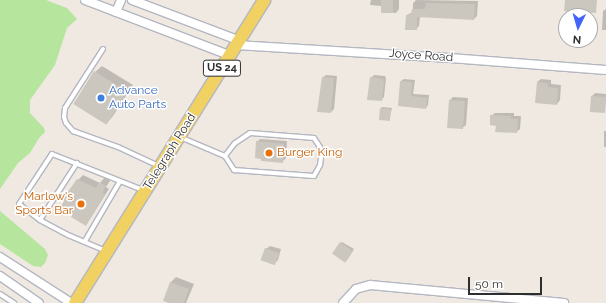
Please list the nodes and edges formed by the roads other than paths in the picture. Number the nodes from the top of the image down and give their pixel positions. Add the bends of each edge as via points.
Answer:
1 (85, 0) edge
2 (121, 0) edge
3 (132, 0) edge
4 (264, 0) edge
5 (116, 12) junction
6 (234, 47) junction
7 (103, 48) dead end
8 (606, 70) edge
9 (180, 136) junction
10 (225, 156) junction
11 (77, 163) junction
12 (161, 167) junction
13 (120, 182) junction
14 (146, 191) junction
15 (40, 220) junction
16 (84, 241) junction
17 (108, 252) junction
18 (0, 257) edge
19 (0, 276) edge
20 (0, 294) edge
21 (465, 294) junction
22 (29, 300) edge
23 (14, 303) edge
24 (39, 303) edge
25 (72, 303) edge
26 (75, 303) edge
27 (343, 303) edge
28 (465, 303) edge
29 (564, 303) edge

1 - 5 street
2 - 5 street
3 - 6 street
4 - 6 main road, Telegraph Road / US 24
5 - 6 street
6 - 8 street, Joyce Road via 450,58
6 - 9 main road, Telegraph Road / US 24
7 - 12 lane via 66,108 66,123 73,131 118,147
9 - 10 lane
9 - 12 main road, Telegraph Road / US 24
10 - 10 lane via 234,170 314,176 320,165 322,150 314,138 250,133 235,143
11 - 13 lane
11 - 15 lane
11 - 15 lane via 52,154 19,204
12 - 14 main road, Telegraph Road / US 24
13 - 14 lane
13 - 16 lane
14 - 17 main road, Telegraph Road / US 24
15 - 16 lane
16 - 17 lane
17 - 26 main road, Telegraph Road / US 24
18 - 25 street
19 - 22 street
20 - 23 lane
21 - 27 street via 370,285 356,289
21 - 28 street
21 - 29 street
22 - 24 street

